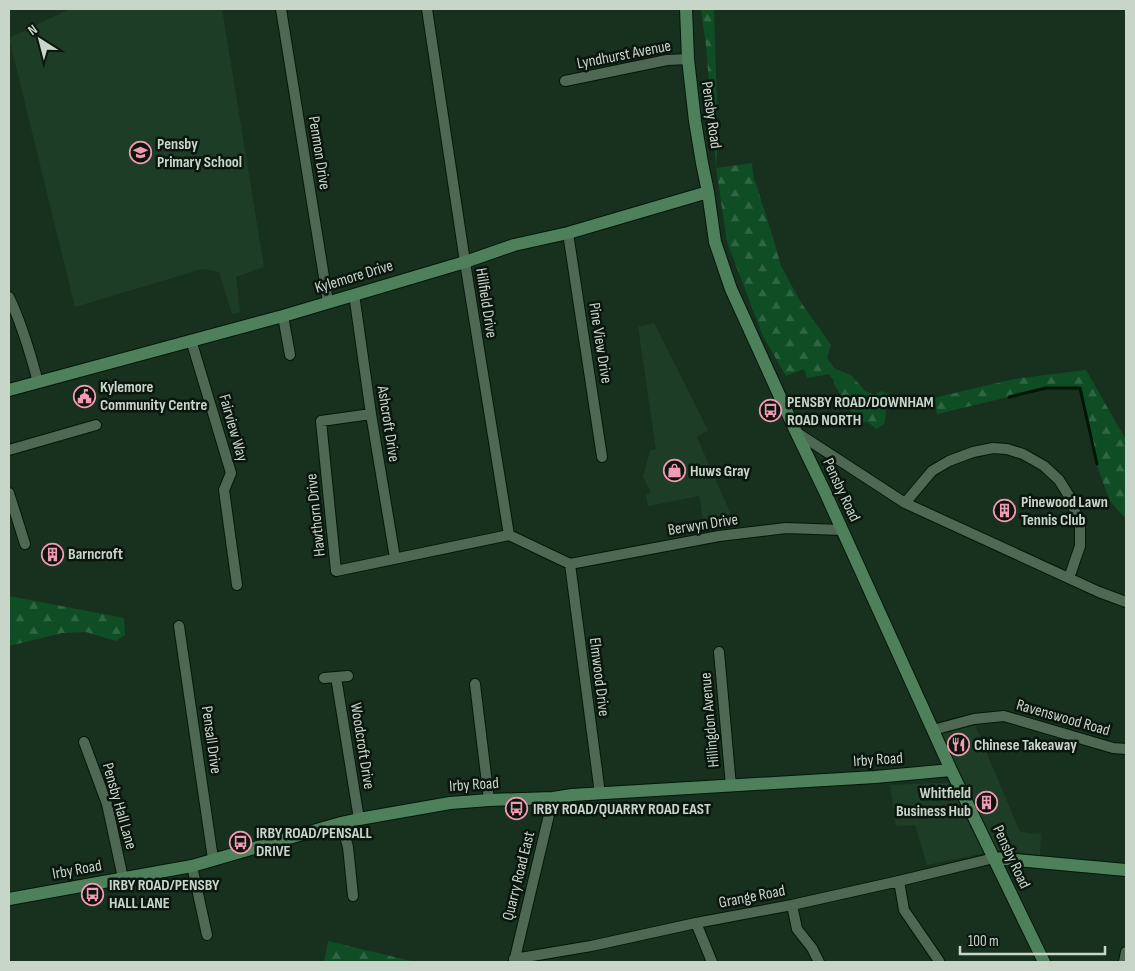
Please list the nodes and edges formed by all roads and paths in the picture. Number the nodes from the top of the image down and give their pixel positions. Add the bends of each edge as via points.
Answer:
1 (281, 9) edge
2 (427, 9) edge
3 (686, 9) edge
4 (688, 59) junction
5 (565, 81) dead end
6 (708, 192) junction
7 (568, 233) junction
8 (465, 262) junction
9 (354, 294) junction
10 (9, 296) edge
11 (328, 302) junction
12 (283, 316) junction
13 (192, 340) junction
14 (290, 355) dead end
15 (38, 382) junction
16 (9, 390) edge
17 (371, 414) junction
18 (96, 425) dead end
19 (796, 432) junction
20 (9, 450) edge
21 (602, 457) dead end
22 (9, 493) edge
23 (906, 503) junction
24 (11, 507) edge
25 (842, 530) junction
26 (509, 535) junction
27 (25, 544) dead end
28 (395, 558) junction
29 (570, 564) junction
30 (1069, 578) junction
31 (237, 585) dead end
32 (1126, 602) edge
33 (179, 626) dead end
34 (719, 652) dead end
35 (348, 676) dead end
36 (324, 678) dead end
37 (336, 678) junction
38 (475, 684) dead end
39 (933, 730) junction
40 (84, 742) dead end
41 (1126, 749) edge
42 (950, 770) junction
43 (732, 786) junction
44 (600, 794) junction
45 (553, 798) junction
46 (489, 800) junction
47 (359, 819) junction
48 (341, 823) junction
49 (994, 858) junction
50 (213, 859) junction
51 (192, 866) junction
52 (1126, 870) edge
53 (123, 878) junction
54 (899, 881) junction
55 (353, 896) dead end
56 (9, 899) edge
57 (792, 905) junction
58 (696, 923) junction
59 (207, 935) dead end
60 (1126, 952) edge
61 (514, 961) edge
62 (939, 961) edge
63 (712, 962) edge
64 (819, 962) edge
65 (1044, 962) edge
66 (1124, 962) edge

1 - 11 street, Penmon Drive
2 - 8 street, Hillfield Drive
3 - 4 street, Pensby Road
4 - 5 street, Lyndhurst Avenue via 667,60
4 - 6 street, Pensby Road
6 - 7 street, Kylemore Drive
6 - 19 street, Pensby Road via 715,242 731,289
7 - 8 street, Kylemore Drive via 514,245
7 - 21 street, Pine View Drive
8 - 9 street, Kylemore Drive
8 - 26 street, Hillfield Drive
9 - 11 street, Kylemore Drive
9 - 17 street, Ashcroft Drive
10 - 15 street
11 - 12 street, Kylemore Drive
12 - 13 street, Kylemore Drive
12 - 14 street
13 - 15 street, Kylemore Drive
13 - 31 street, Fairview Way via 231,473 224,490
15 - 16 street, Kylemore Drive
17 - 28 street, Ashcroft Drive
17 - 28 street, Hawthorn Drive via 321,421 336,571
18 - 20 street
19 - 23 street
19 - 25 street, Pensby Road
22 - 24 street
23 - 30 street
23 - 30 street via 932,471 949,461 994,448 1023,454 1044,466 1059,480 1080,524 1080,546
24 - 27 street
25 - 29 street, Berwyn Drive via 786,528 719,536
25 - 39 street, Pensby Road
26 - 28 street, Hawthorn Drive
26 - 29 street
29 - 44 street, Elmwood Drive
30 - 32 street
33 - 50 street, Pensall Drive
34 - 43 street, Hillingdon Avenue
35 - 37 street
36 - 37 street
37 - 47 street, Woodcroft Drive
38 - 46 street
39 - 41 street, Ravenswood Road via 974,719 1004,716
39 - 42 street, Pensby Road
40 - 53 street, Pensby Hall Lane via 107,804
42 - 43 street, Irby Road
42 - 49 street, Pensby Road
43 - 44 street, Irby Road
44 - 45 street, Irby Road
45 - 46 street, Irby Road
45 - 61 street, Quarry Road East
46 - 47 street, Irby Road via 450,803
47 - 48 street, Irby Road
48 - 50 street, Irby Road
48 - 55 street via 348,847
49 - 52 street
49 - 54 street, Grange Road
49 - 65 street, Pensby Road
50 - 51 street, Irby Road
51 - 53 street, Irby Road
51 - 59 street
53 - 56 street, Irby Road
54 - 57 street, Grange Road
54 - 62 street via 904,910
57 - 58 street, Grange Road
57 - 64 street via 797,929
58 - 61 street, Grange Road
58 - 63 street
60 - 66 street

